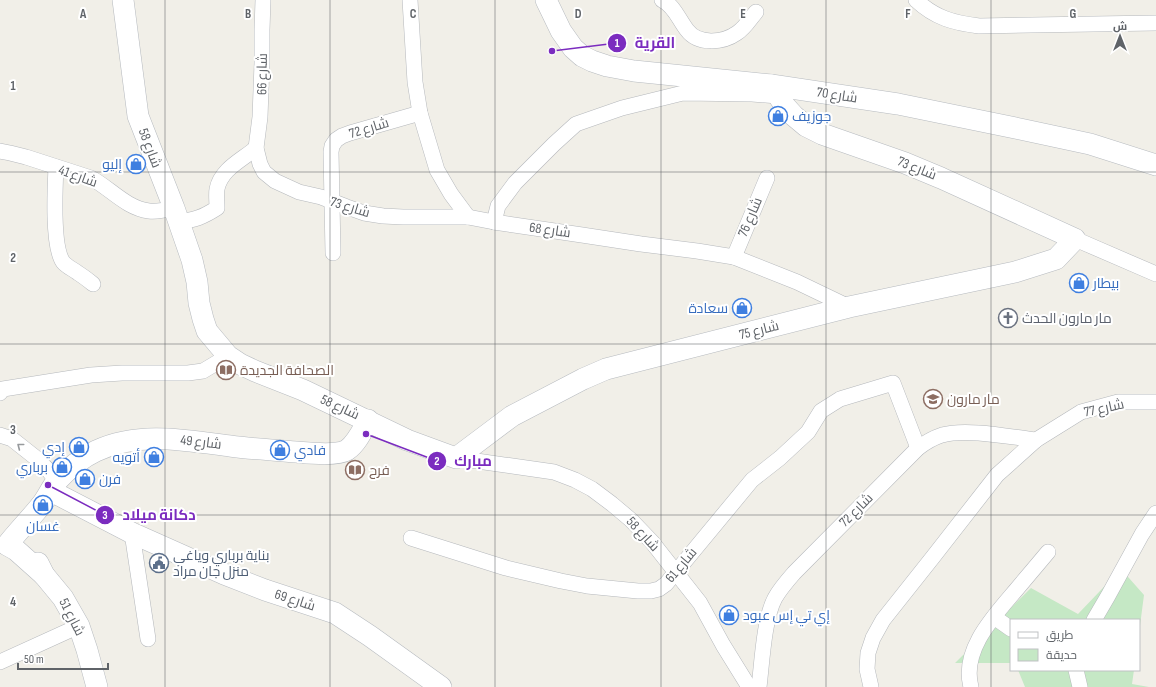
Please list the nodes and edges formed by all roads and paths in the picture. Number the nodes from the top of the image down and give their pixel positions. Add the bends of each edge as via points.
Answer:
1 (123, 0) edge
2 (263, 0) edge
3 (410, 0) edge
4 (546, 0) edge
5 (662, 0) edge
6 (916, 0) edge
7 (756, 12) dead end
8 (1156, 22) edge
9 (775, 91) junction
10 (420, 113) junction
11 (256, 148) junction
12 (0, 152) edge
13 (1156, 165) edge
14 (56, 167) junction
15 (768, 178) dead end
16 (332, 202) junction
17 (176, 215) junction
18 (468, 217) junction
19 (494, 222) junction
20 (1075, 239) junction
21 (333, 253) dead end
22 (734, 257) junction
23 (1156, 274) edge
24 (93, 284) dead end
25 (849, 307) junction
26 (228, 356) junction
27 (0, 392) edge
28 (1156, 402) edge
29 (368, 420) junction
30 (0, 435) edge
31 (1036, 440) junction
32 (918, 448) junction
33 (456, 458) junction
34 (50, 492) junction
35 (1156, 513) edge
36 (132, 533) junction
37 (411, 538) dead end
38 (9, 542) edge
39 (1048, 552) dead end
40 (675, 572) junction
41 (994, 617) junction
42 (1095, 619) edge
43 (79, 626) junction
44 (1010, 628) edge
45 (148, 639) dead end
46 (0, 662) edge
47 (1076, 671) edge
48 (97, 687) edge
49 (441, 687) edge
50 (749, 687) edge
51 (759, 687) edge
52 (871, 687) edge
53 (972, 687) edge
54 (1080, 687) edge

1 - 17 street, شارع 58 via 138,116
2 - 11 street, شارع 66 via 260,117
3 - 10 street via 415,82
4 - 9 street, شارع 70 via 561,31 573,48 592,61 634,71
5 - 7 street via 673,9 691,35 702,40 715,41 737,33
6 - 8 street via 924,8 942,18 959,24 979,26
9 - 13 street, شارع 70 via 898,104 1090,144
9 - 19 street via 752,94 683,93 622,108 576,124 515,183 498,206
9 - 20 street, شارع 73 via 794,116 822,134 920,169
10 - 16 street, شارع 72 via 350,133 336,140 331,152
10 - 18 street via 437,170
11 - 16 street, شارع 73 via 260,164 269,177 299,192
11 - 17 street, شارع 41 via 220,178 217,208 193,220
12 - 14 street, شارع 41
14 - 17 street, شارع 41 via 91,178 127,203 139,208
14 - 24 street via 58,251 69,268
15 - 22 street, شارع 76
16 - 18 street, شارع 73 via 383,216
16 - 21 street, شارع 72
17 - 26 street, شارع 58 via 192,260 199,303 207,331
18 - 19 street, شارع 68
19 - 22 street, شارع 68
20 - 23 street
20 - 25 street, شارع 75 via 1056,259 1015,272
22 - 25 street, شارع 68 via 797,282
25 - 33 street, شارع 75 via 606,369 512,416
26 - 27 street via 203,371 91,375 3,389
26 - 29 street, شارع 58 via 255,371
28 - 31 street, شارع 77 via 1118,402 1081,412
29 - 33 street, شارع 58 via 407,440
29 - 34 street, شارع 49 via 359,437 347,450 339,453 268,450 177,439 131,440 94,452 76,464
34 -> 30 street via 48,470 12,439
31 - 32 street, شارع 72 via 964,432 944,435
31 - 52 street, شارع 77 via 997,475 883,620 868,653 867,669
32 - 40 street, شارع 61 via 893,383 840,399 821,411 808,432 752,480
32 - 51 street, شارع 72 via 794,573 777,594 769,614
33 - 40 street, شارع 58 via 554,472 575,480 592,489 631,520
34 - 36 street, شارع 69
34 - 38 street, شارع 51
35 - 42 street
36 - 45 street
36 - 49 street, شارع 69 via 224,574 335,613
37 - 40 street, شارع 61 via 506,568 587,586 651,591 666,584
38 - 43 street, شارع 51 via 44,575 63,598
39 - 41 street
40 - 50 street, شارع 58 via 700,604
41 - 44 street
41 - 53 street via 978,640 973,654 970,675
43 - 46 street
43 - 48 street, شارع 51
47 - 54 street

